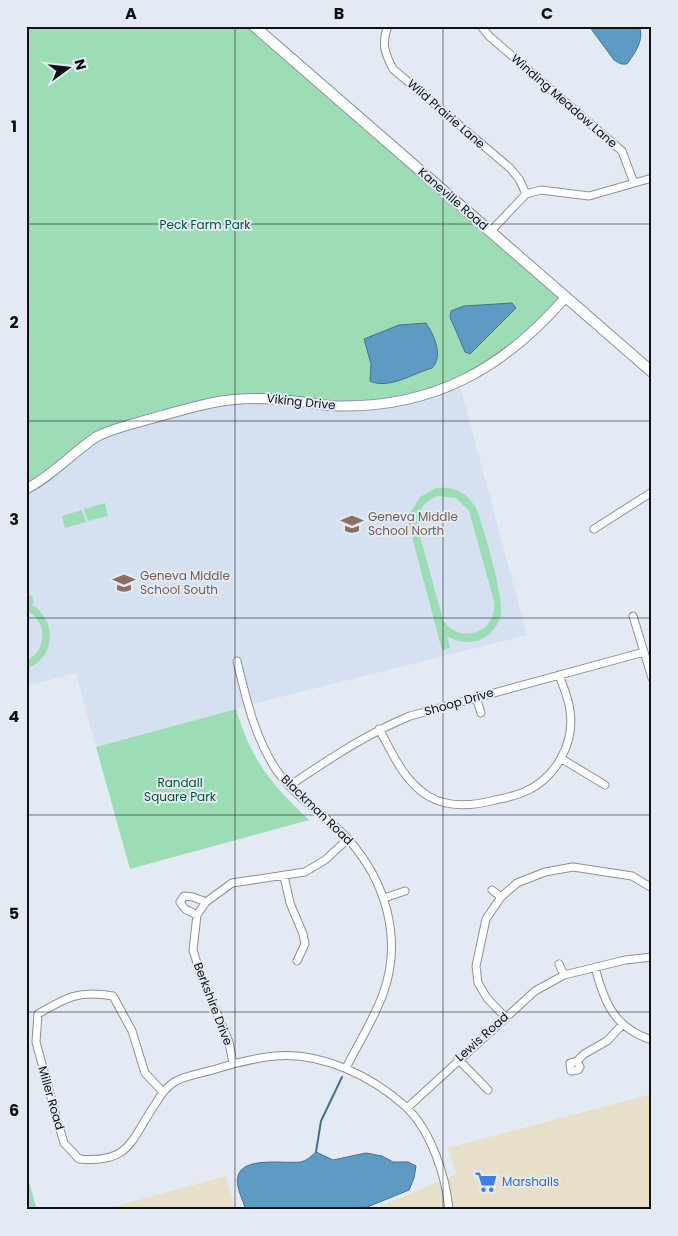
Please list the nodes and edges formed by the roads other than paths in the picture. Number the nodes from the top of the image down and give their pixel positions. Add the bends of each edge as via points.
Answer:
1 (254, 26) edge
2 (388, 26) edge
3 (481, 26) edge
4 (652, 178) edge
5 (634, 183) junction
6 (526, 194) junction
7 (490, 232) junction
8 (565, 298) junction
9 (652, 372) edge
10 (26, 489) edge
11 (652, 492) edge
12 (594, 529) dead end
13 (633, 616) dead end
14 (644, 652) junction
15 (237, 661) dead end
16 (559, 674) junction
17 (652, 678) edge
18 (476, 697) junction
19 (482, 713) dead end
20 (379, 729) junction
21 (562, 759) junction
22 (605, 785) dead end
23 (289, 786) junction
24 (348, 838) junction
25 (284, 876) junction
26 (652, 888) edge
27 (492, 890) dead end
28 (405, 891) dead end
29 (384, 898) junction
30 (500, 898) junction
31 (206, 902) junction
32 (197, 915) junction
33 (652, 957) edge
34 (296, 961) dead end
35 (559, 964) dead end
36 (594, 967) junction
37 (564, 975) junction
38 (505, 1017) junction
39 (622, 1025) junction
40 (652, 1040) edge
41 (458, 1059) junction
42 (578, 1061) dead end
43 (233, 1064) junction
44 (346, 1068) junction
45 (488, 1090) dead end
46 (163, 1092) junction
47 (407, 1108) junction
48 (449, 1210) edge

1 - 7 main road, Kaneville Road
2 - 6 street, Wild Prairie Lane via 384,51 393,69 510,168
3 - 5 street, Winding Meadow Lane via 622,151
4 - 5 street
5 - 6 street via 589,196 542,190
6 - 7 street
7 - 8 main road, Kaneville Road
8 - 9 main road, Kaneville Road
8 - 10 street, Viking Drive via 514,349 482,370 442,389 376,405 335,406 270,398 187,408 103,434
11 - 12 street
13 - 14 street
14 - 16 street, Shoop Drive
14 - 17 street
15 - 23 street, Blackman Road via 257,734 266,754
16 - 18 street, Shoop Drive
16 - 21 street via 570,712 570,734
18 - 19 street
18 - 20 street, Shoop Drive via 410,716
20 - 21 street via 407,779 429,797 454,805 482,804 525,792 548,777
20 - 23 street, Shoop Drive
21 - 22 street
23 - 24 street, Blackman Road
24 - 25 street, Berkshire Drive via 325,860 305,872
24 - 29 street, Blackman Road via 369,865
25 - 31 street, Berkshire Drive via 237,882
25 - 34 street via 305,944
26 - 30 street via 632,876 573,867 545,872 517,883
27 - 30 street
28 - 29 street
29 - 44 street, Blackman Road via 392,927 392,960 383,994
30 - 38 street via 486,919 476,966 478,983
31 - 32 street, Berkshire Drive
31 - 32 street via 184,896 180,902 185,909
32 - 43 street, Berkshire Drive via 193,950 229,1042
33 - 36 street, Lewis Road
35 - 37 street
36 - 37 street, Lewis Road
36 - 39 street via 610,1008
37 - 38 street, Lewis Road via 535,991
38 - 41 street, Lewis Road
39 - 40 street
39 - 42 street via 607,1041
41 - 45 street
41 - 47 street, Lewis Road
43 - 44 street, Miller Road via 276,1056 313,1059
43 - 46 street, Miller Road via 176,1081
44 - 47 street, Miller Road via 371,1081
46 - 46 street, Miller Road via 128,1148 112,1159 79,1159 64,1143 58,1123 36,1042 38,1014 56,1002 82,993 113,996 132,1032 144,1072
47 - 48 street, Miller Road via 426,1136 442,1169

